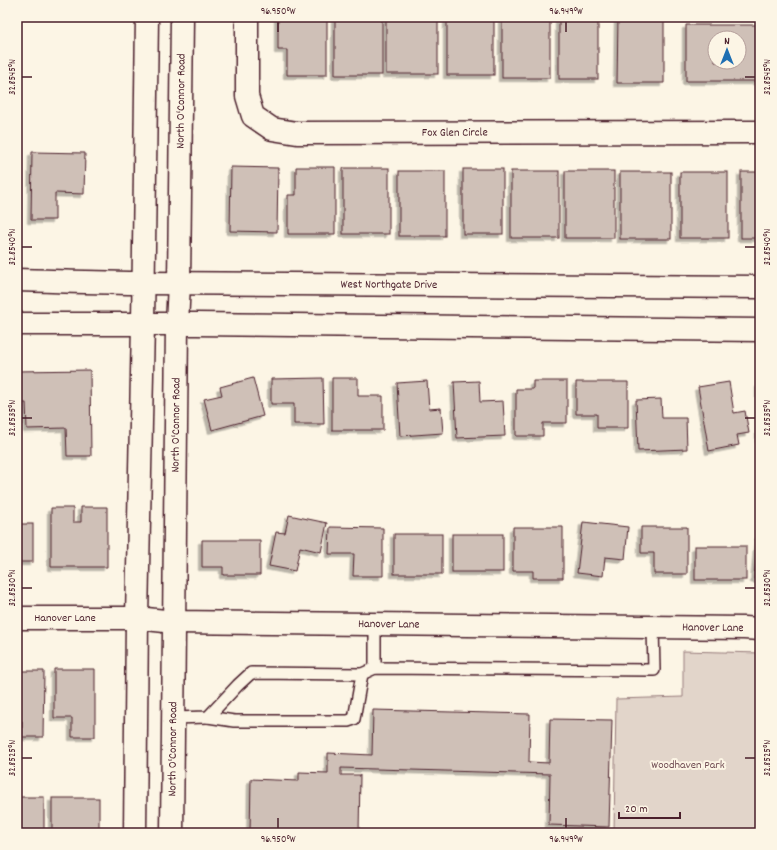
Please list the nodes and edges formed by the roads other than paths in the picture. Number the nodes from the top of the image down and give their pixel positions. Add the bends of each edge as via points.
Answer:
1 (147, 17) edge
2 (182, 17) edge
3 (247, 17) edge
4 (760, 132) edge
5 (17, 280) edge
6 (144, 283) junction
7 (179, 283) junction
8 (760, 287) edge
9 (17, 324) edge
10 (143, 324) junction
11 (177, 324) junction
12 (760, 330) edge
13 (17, 618) edge
14 (137, 618) junction
15 (174, 622) junction
16 (375, 624) junction
17 (654, 627) junction
18 (760, 629) edge
19 (375, 668) junction
20 (362, 674) junction
21 (208, 717) junction
22 (173, 718) junction
23 (135, 833) edge
24 (172, 833) edge

1 - 6 main road
2 - 7 main road, North O'Connor Road
3 - 4 main road, Fox Glen Circle via 247,96 253,116 272,129 297,133
5 - 6 main road, West Northgate Drive
6 - 7 main road, West Northgate Drive
6 - 10 main road
7 - 8 main road, West Northgate Drive
7 - 11 main road, North O'Connor Road
9 - 10 main road
10 - 11 main road
10 - 14 main road
11 - 12 main road
11 - 15 main road, North O'Connor Road
13 - 14 main road, Hanover Lane
14 - 15 main road, Hanover Lane
14 - 23 main road
15 - 16 main road, Hanover Lane
15 - 22 main road, North O'Connor Road
16 - 17 main road, Hanover Lane
16 - 19 lane
17 - 18 main road, Hanover Lane
17 - 19 lane via 654,670
19 - 20 lane
20 - 21 lane via 251,673
20 - 21 lane via 354,719 348,721 234,721
21 - 22 lane
22 - 24 main road, North O'Connor Road

